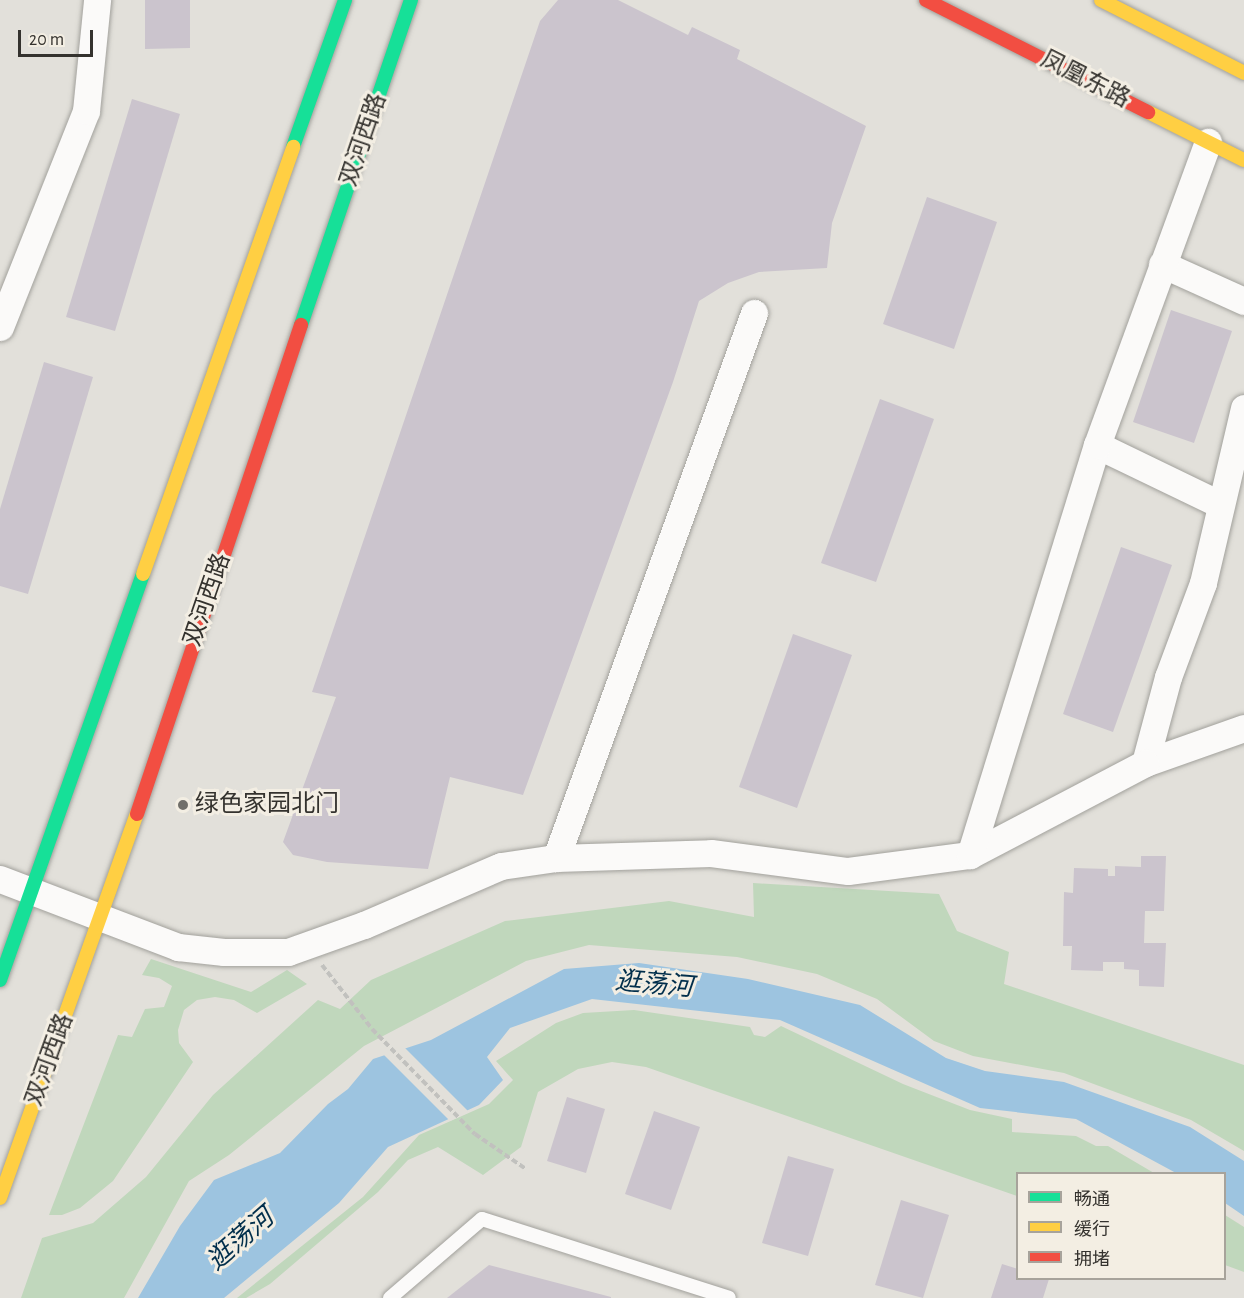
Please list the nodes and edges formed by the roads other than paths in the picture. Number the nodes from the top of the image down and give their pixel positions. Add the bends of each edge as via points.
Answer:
1 (97, 0) edge
2 (345, 0) edge
3 (411, 0) edge
4 (926, 0) edge
5 (1101, 0) edge
6 (1244, 73) edge
7 (1208, 142) junction
8 (1244, 160) edge
9 (1162, 264) junction
10 (1244, 301) edge
11 (754, 313) dead end
12 (0, 327) edge
13 (1244, 408) edge
14 (1097, 445) junction
15 (1219, 504) junction
16 (1244, 728) edge
17 (1144, 763) junction
18 (970, 855) junction
19 (556, 858) junction
20 (0, 879) edge
21 (35, 889) junction
22 (102, 916) junction
23 (0, 980) edge
24 (0, 1198) edge
25 (390, 1298) edge
26 (729, 1298) edge

1 - 12 street via 86,111
2 - 21 street
3 - 22 street, 双河西路
4 - 7 street, 凤凰东路
5 - 6 street
7 - 8 street, 凤凰东路
7 - 9 street
9 - 10 street
9 - 14 street
11 - 19 street
13 - 15 street
14 - 15 street
14 - 18 street
15 - 17 street via 1203,583 1168,677
16 - 17 street
17 - 18 street
18 - 19 street via 848,871 711,853
19 - 22 street via 481,873 364,925 277,952 178,947
20 - 21 street
21 - 22 street
21 - 23 street
22 - 24 street, 双河西路
25 - 26 lane via 482,1219

